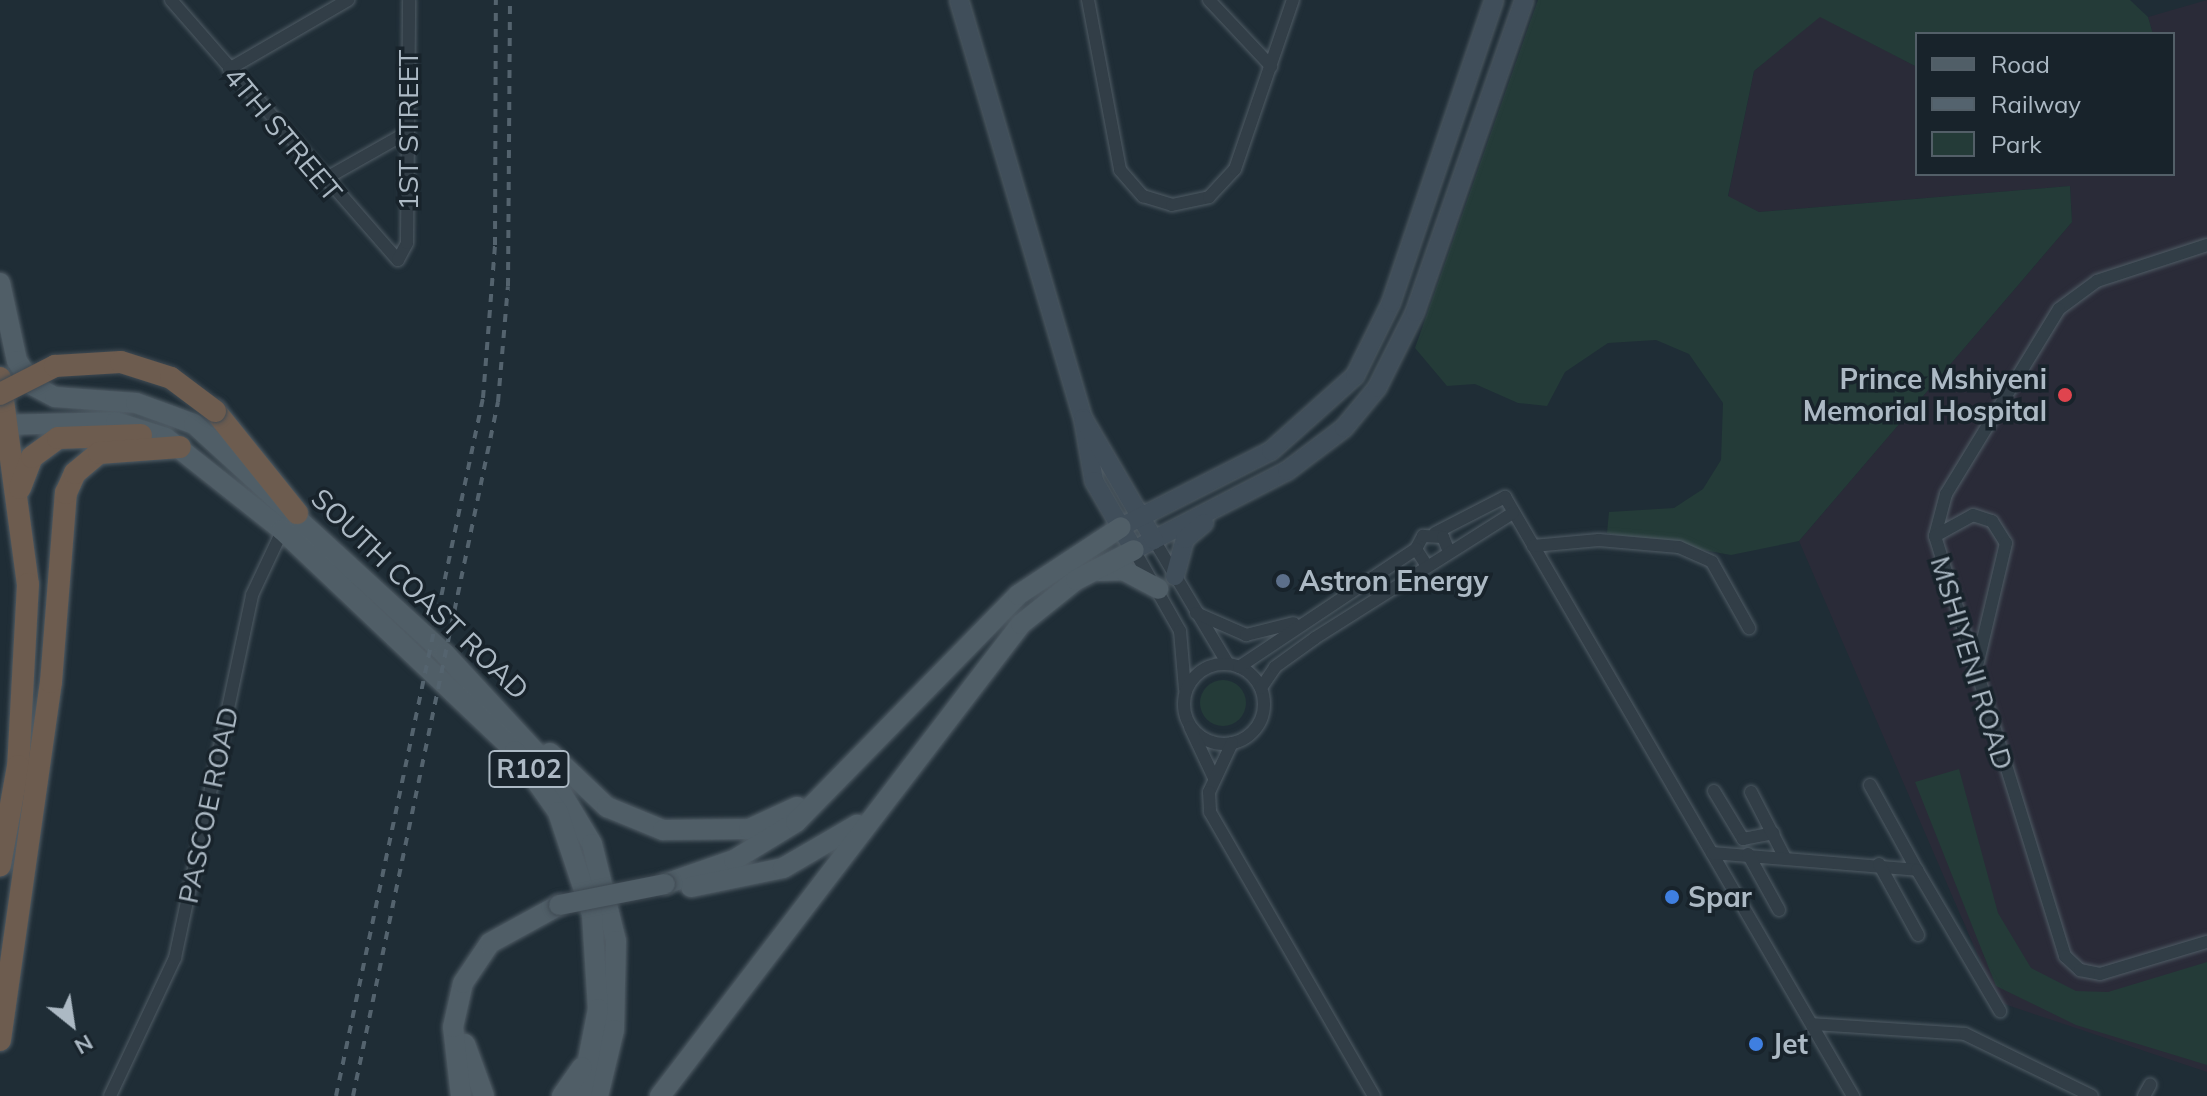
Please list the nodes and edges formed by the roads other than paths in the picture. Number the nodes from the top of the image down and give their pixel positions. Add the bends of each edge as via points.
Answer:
1 (171, 0) edge
2 (348, 0) edge
3 (409, 0) edge
4 (959, 0) edge
5 (1088, 0) edge
6 (1209, 0) edge
7 (1293, 0) edge
8 (1494, 0) edge
9 (1524, 0) edge
10 (1271, 66) junction
11 (229, 69) junction
12 (406, 133) junction
13 (323, 180) junction
14 (2207, 245) edge
15 (401, 259) joint
16 (0, 283) edge
17 (0, 378) edge
18 (0, 394) edge
19 (1083, 418) junction
20 (4, 425) edge
21 (173, 442) junction
22 (19, 490) junction
23 (1242, 495) junction
24 (1513, 513) junction
25 (1141, 516) junction
26 (289, 521) junction
27 (1121, 527) junction
28 (1435, 533) junction
29 (1935, 536) junction
30 (1154, 540) junction
31 (1533, 546) junction
32 (1416, 549) junction
33 (1134, 550) junction
34 (1449, 552) junction
35 (1427, 566) junction
36 (1087, 574) junction
37 (1166, 582) junction
38 (28, 584) junction
39 (1196, 613) junction
40 (1314, 615) junction
41 (1749, 628) dead end
42 (445, 654) junction
43 (1234, 665) junction
44 (1975, 676) junction
45 (1261, 688) junction
46 (1185, 692) junction
47 (902, 716) junction
48 (1190, 726) junction
49 (1232, 743) junction
50 (1214, 778) junction
51 (1870, 785) dead end
52 (1714, 791) dead end
53 (1751, 792) dead end
54 (889, 795) junction
55 (32, 806) junction
56 (1773, 833) junction
57 (1712, 853) junction
58 (1748, 854) junction
59 (1784, 856) junction
60 (1879, 864) junction
61 (0, 865) edge
62 (1917, 870) junction
63 (664, 888) junction
64 (560, 909) junction
65 (1779, 910) dead end
66 (1918, 935) dead end
67 (2207, 942) edge
68 (2000, 1011) dead end
69 (1812, 1024) junction
70 (595, 1035) junction
71 (0, 1040) edge
72 (1853, 1095) edge
73 (110, 1096) edge
74 (461, 1096) edge
75 (484, 1096) edge
76 (562, 1096) edge
77 (581, 1096) edge
78 (598, 1096) edge
79 (660, 1096) edge
80 (1374, 1096) edge
81 (2092, 1096) edge

1 - 11 street, 4TH STREET
2 - 11 street
3 - 12 street, 1ST STREET
4 - 19 street
5 - 10 street via 1117,163 1133,188 1157,202 1202,200 1231,176
6 - 10 street
7 - 10 street
8 - 25 street via 1391,303 1355,376 1271,451
9 - 23 street via 1415,312 1377,388 1313,454
11 - 13 street, 4TH STREET
12 - 13 street
12 - 15 street, 1ST STREET via 407,249
13 - 15 street, 4TH STREET via 385,253
14 - 29 street, MSHIYENI ROAD via 2097,281 2059,309 1946,494
16 - 26 main road, SOUTH COAST ROAD / R102 via 17,361 39,390 181,418
17 - 20 highway
18 - 26 highway, bridge via 55,366 121,362 171,378 215,411
19 - 25 street
19 - 27 street via 1094,481
20 - 21 main road, SOUTH COAST ROAD / R102 via 116,422
20 - 22 highway
21 - 22 highway via 95,432 58,438 32,457
21 - 26 main road, SOUTH COAST ROAD / R102
21 - 55 highway via 111,449 87,460 70,483
22 - 38 highway
23 - 30 street
23 - 37 street via 1185,539
24 - 28 street via 1505,497
24 - 31 street
24 - 34 street
25 - 27 street
25 - 30 street
26 - 42 main road, SOUTH COAST ROAD / R102
26 - 70 main road, SOUTH COAST ROAD / R102 via 487,720 558,812 584,878 597,941
26 - 73 street, PASCOE ROAD via 252,595 175,958
27 - 33 street
27 - 47 main road via 1038,578
28 - 32 street
28 - 34 street
29 - 44 street, MSHIYENI ROAD
29 - 44 street via 1973,515 1992,521 2006,543
30 - 33 street
30 - 37 street
31 - 41 street via 1599,540 1679,547 1712,562
31 - 57 street
32 - 35 street
32 - 40 street
33 - 36 main road
33 - 37 street
34 - 35 street via 1441,565
35 - 45 street via 1275,667
36 - 37 main road via 1123,570
36 - 54 main road via 1021,624
37 - 39 street
37 - 46 street via 1184,648
38 - 55 highway via 37,635
38 - 61 highway via 18,766
39 - 40 street via 1261,635
39 - 43 street
40 - 43 street
42 - 47 main road via 607,807 674,832 721,834 777,819
42 - 78 main road, SOUTH COAST ROAD / R102 via 529,742 592,844 617,969 614,1030
43 - 45 street
43 - 46 street via 1207,667
44 - 67 street, MSHIYENI ROAD via 2051,920 2072,964 2113,972
45 - 49 street via 1259,723
46 - 48 street
47 - 63 main road via 796,822 734,860
48 - 49 street via 1209,741
48 - 50 street
49 - 50 street
50 - 80 street via 1207,801 1214,823
51 - 62 street
52 - 56 street via 1743,839
53 - 56 street
54 - 63 main road via 849,833 807,858
54 - 79 main road
55 - 71 highway
56 - 59 street
57 - 58 street
57 - 69 street
58 - 59 street
58 - 65 street
59 - 60 street
60 - 62 street
60 - 66 street
62 - 68 street
63 - 64 main road
64 - 74 main road via 490,943 463,983 453,1027
64 - 75 main road via 499,943 470,983 465,1041
69 - 72 street
69 - 81 street via 1965,1034
70 - 76 main road
70 - 77 main road, SOUTH COAST ROAD / R102

